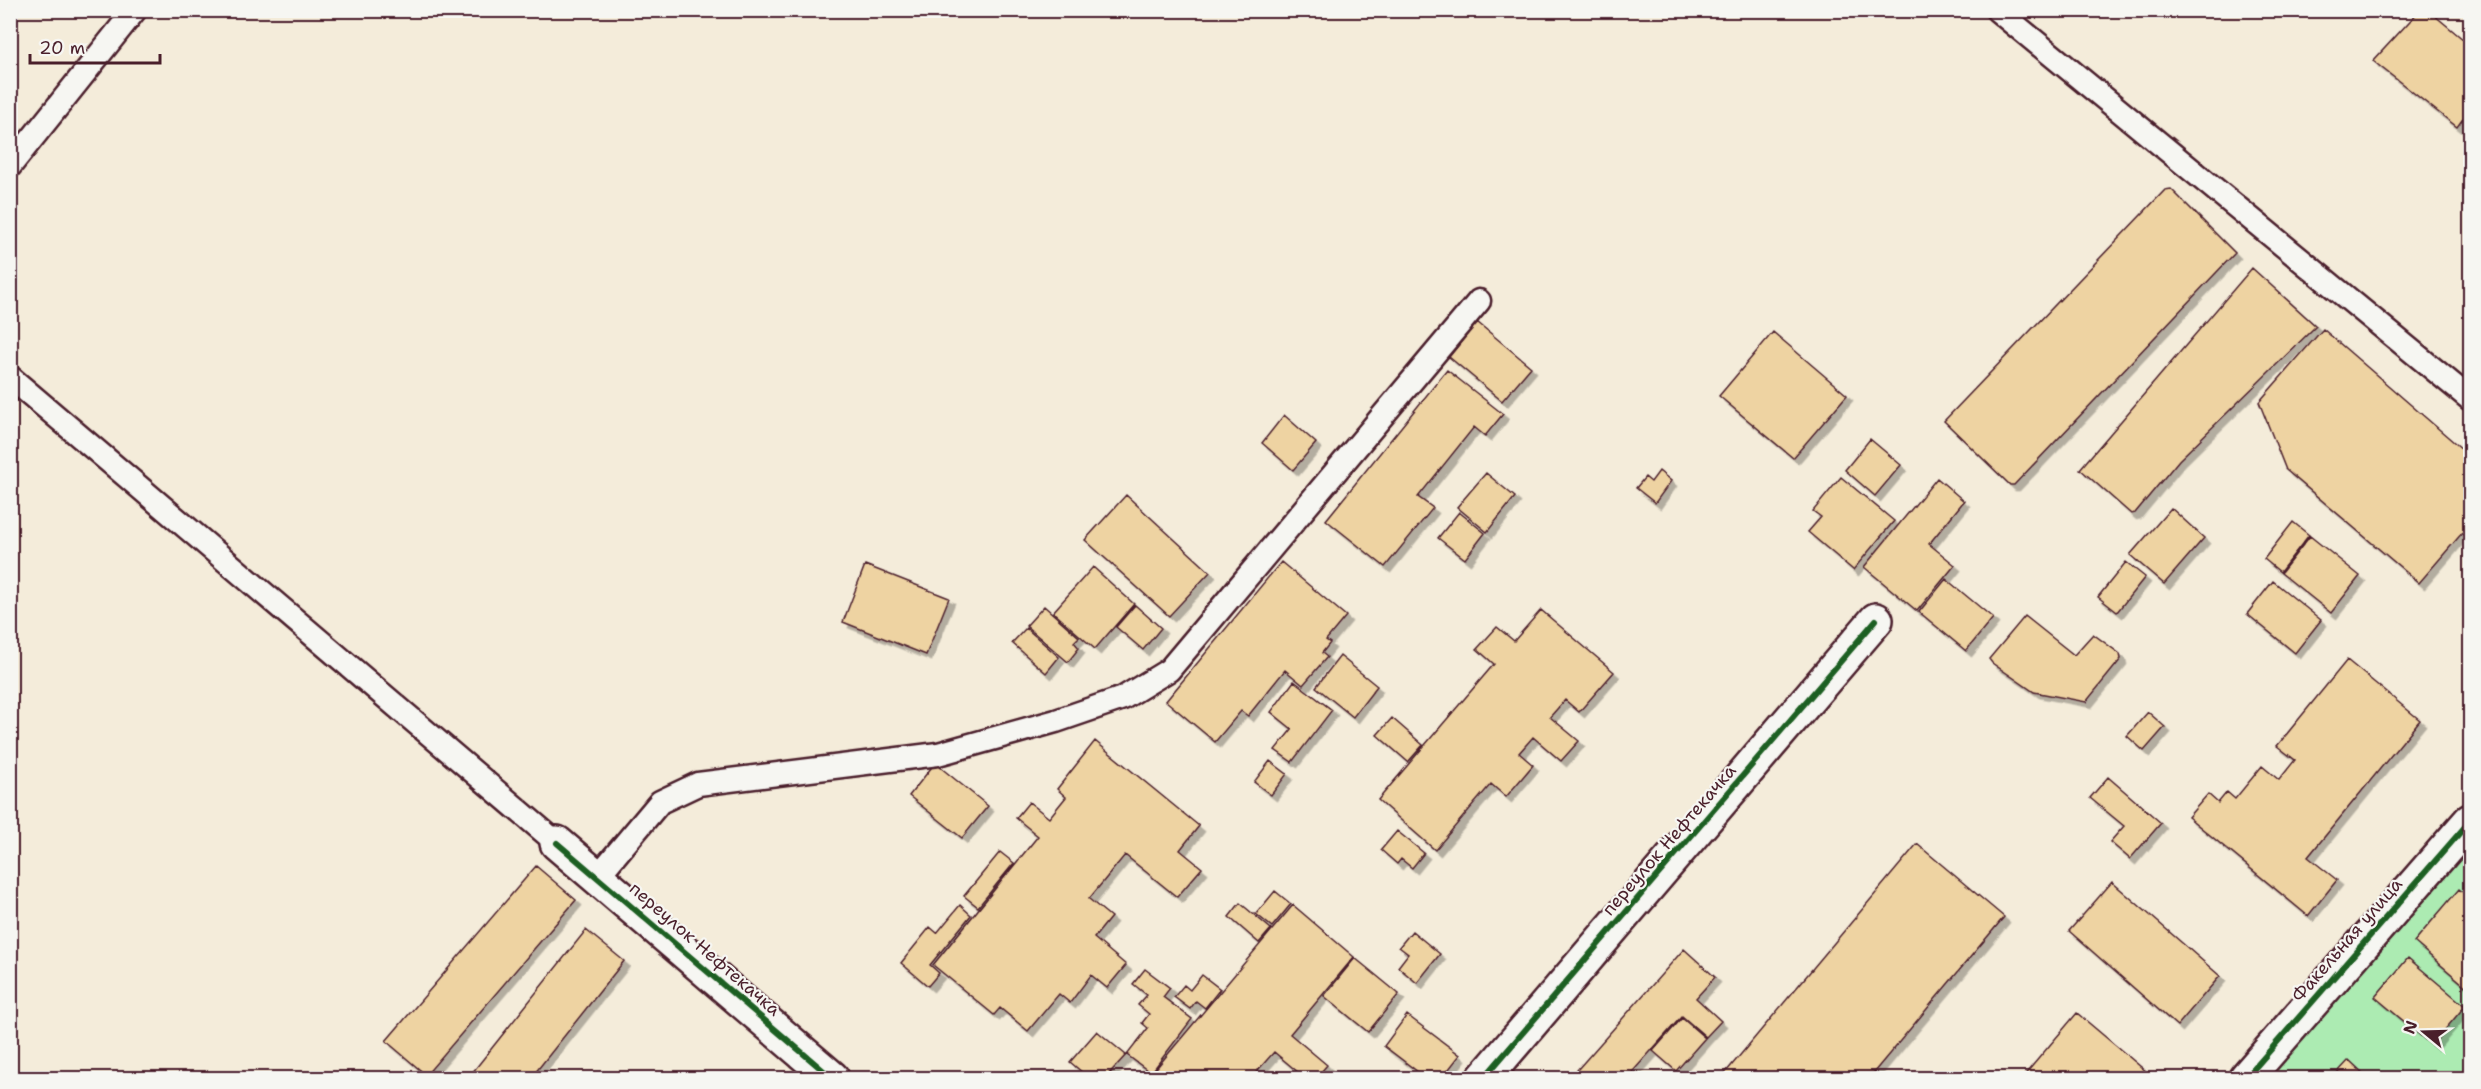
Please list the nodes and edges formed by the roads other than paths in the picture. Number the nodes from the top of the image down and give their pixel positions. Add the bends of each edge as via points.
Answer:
1 (135, 10) edge
2 (1997, 10) edge
3 (10, 166) edge
4 (1479, 302) dead end
5 (10, 377) edge
6 (2470, 399) edge
7 (1876, 620) dead end
8 (2470, 821) edge
9 (557, 843) joint
10 (598, 876) junction
11 (832, 1078) edge
12 (1484, 1078) edge
13 (2246, 1078) edge

1 - 3 lane
2 - 6 lane
4 - 10 lane via 1169,670 1123,698 938,754 698,784 660,802
5 - 9 lane
7 - 12 street, переулок Нефтекачка
8 - 13 street, Факельная улица
9 - 10 street, переулок Нефтекачка
10 - 11 street, переулок Нефтекачка

